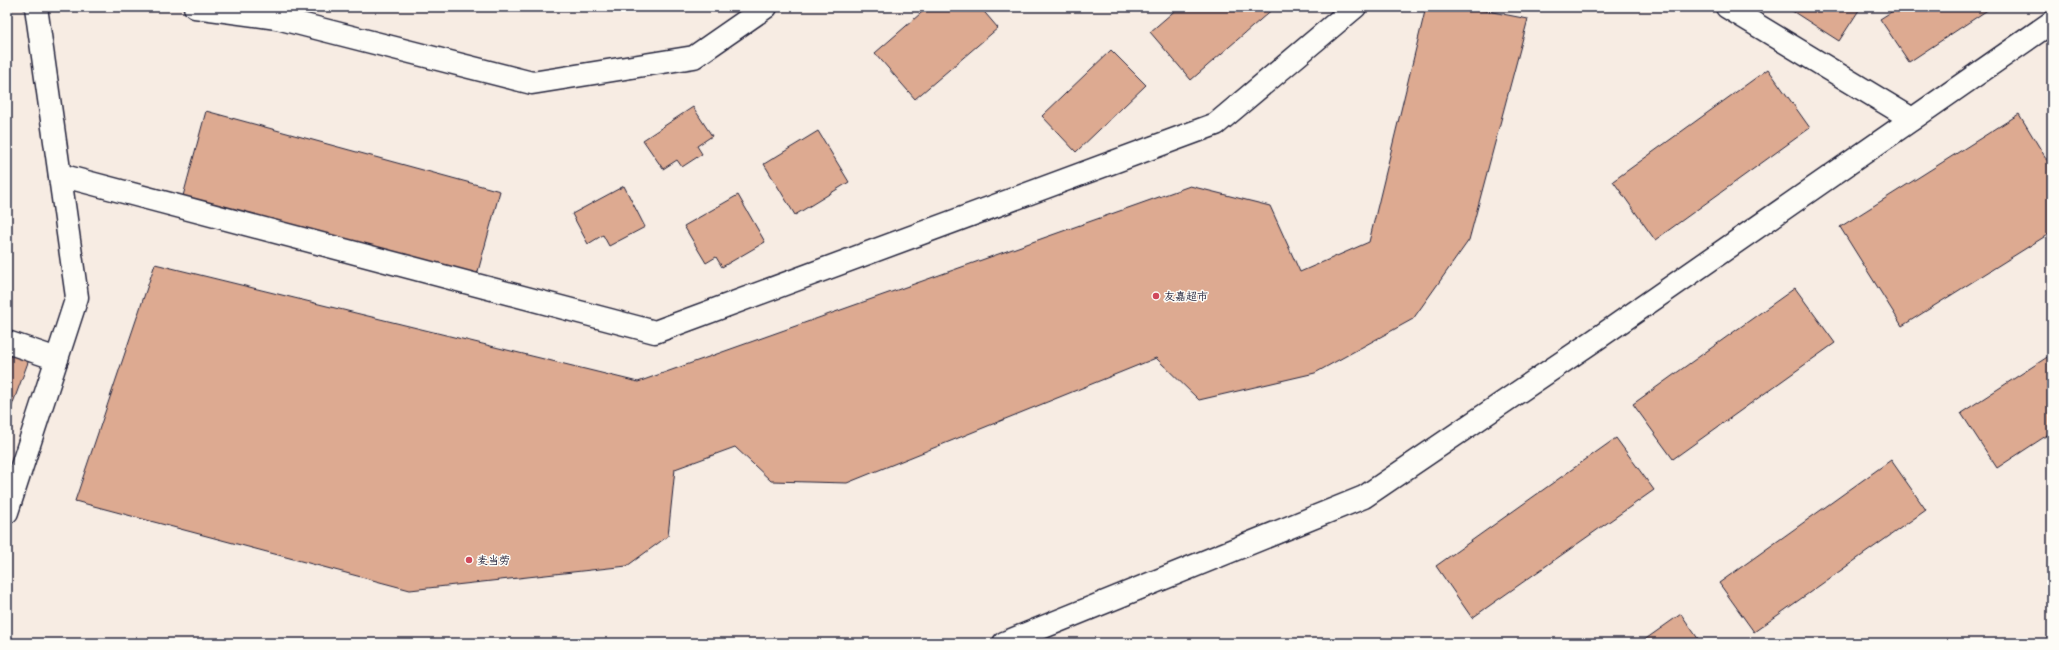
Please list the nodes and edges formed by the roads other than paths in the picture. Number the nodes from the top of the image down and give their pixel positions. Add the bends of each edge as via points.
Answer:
1 (36, 7) edge
2 (195, 7) edge
3 (766, 7) edge
4 (1355, 7) edge
5 (1727, 7) edge
6 (2052, 22) edge
7 (1912, 119) junction
8 (60, 175) junction
9 (7, 342) edge
10 (57, 359) junction
11 (7, 512) edge
12 (1004, 643) edge

1 - 8 street
2 - 3 street via 277,18 532,83 694,57
4 - 8 street via 1216,124 655,332
5 - 7 street
6 - 7 street
7 - 12 street via 1364,497
8 - 10 street via 77,297
9 - 10 street
10 - 11 street

